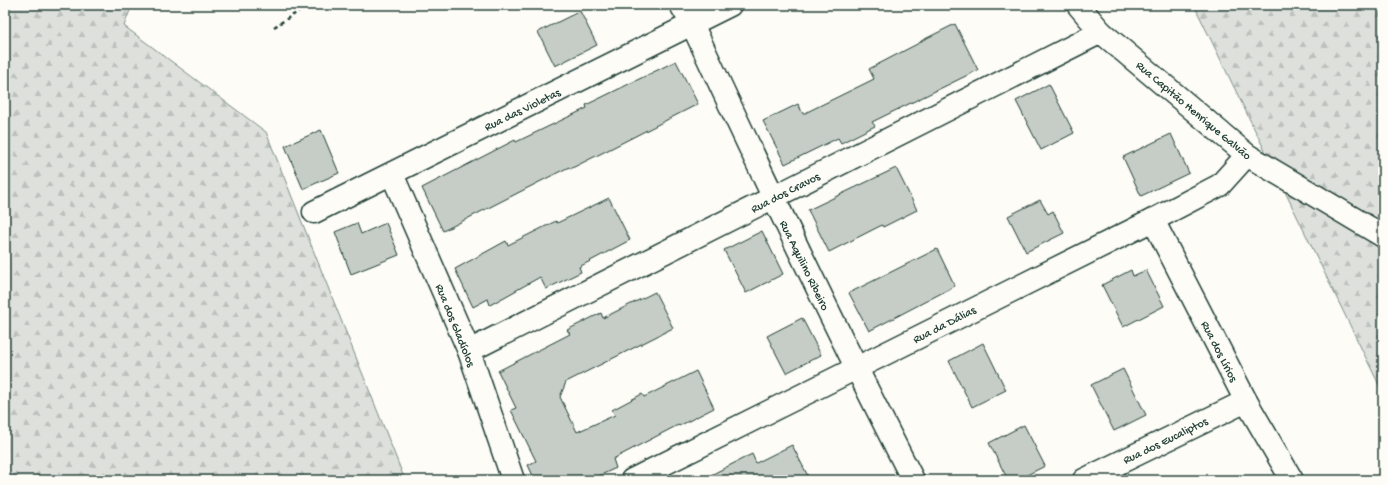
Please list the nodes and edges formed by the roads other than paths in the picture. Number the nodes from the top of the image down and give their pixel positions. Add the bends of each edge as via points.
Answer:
1 (681, 5) edge
2 (730, 5) edge
3 (1078, 5) edge
4 (692, 24) junction
5 (1101, 32) junction
6 (1247, 156) junction
7 (392, 174) junction
8 (773, 198) junction
9 (314, 212) dead end
10 (1153, 220) junction
11 (1383, 236) edge
12 (469, 352) junction
13 (856, 369) junction
14 (1246, 401) junction
15 (513, 480) edge
16 (632, 480) edge
17 (913, 480) edge
18 (1084, 480) edge
19 (1292, 480) edge

1 - 4 street, Rua Aquilino Ribeiro
2 - 4 street, Rua das Violetas
3 - 5 street, Rua Capitão Henrique Galvão
4 - 7 street, Rua das Violetas
4 - 8 street, Rua Aquilino Ribeiro
5 - 6 street, Rua Capitão Henrique Galvão
5 - 8 street, Rua dos Cravos
6 - 10 street, Rua da Dálias via 1220,185
6 - 11 street, Rua Capitão Henrique Galvão
7 - 9 street, Rua das Violetas
7 - 12 street, Rua dos Gladíolos
8 - 12 street, Rua dos Cravos
8 - 13 street, Rua Aquilino Ribeiro
10 - 13 street, Rua da Dálias
10 - 14 street, Rua dos Lírios
12 - 15 street, Rua dos Gladíolos
13 - 16 street, Rua da Dálias
13 - 17 street, Rua Aquilino Ribeiro
14 - 18 street, Rua dos Eucaliptos
14 - 19 street, Rua dos Lírios

